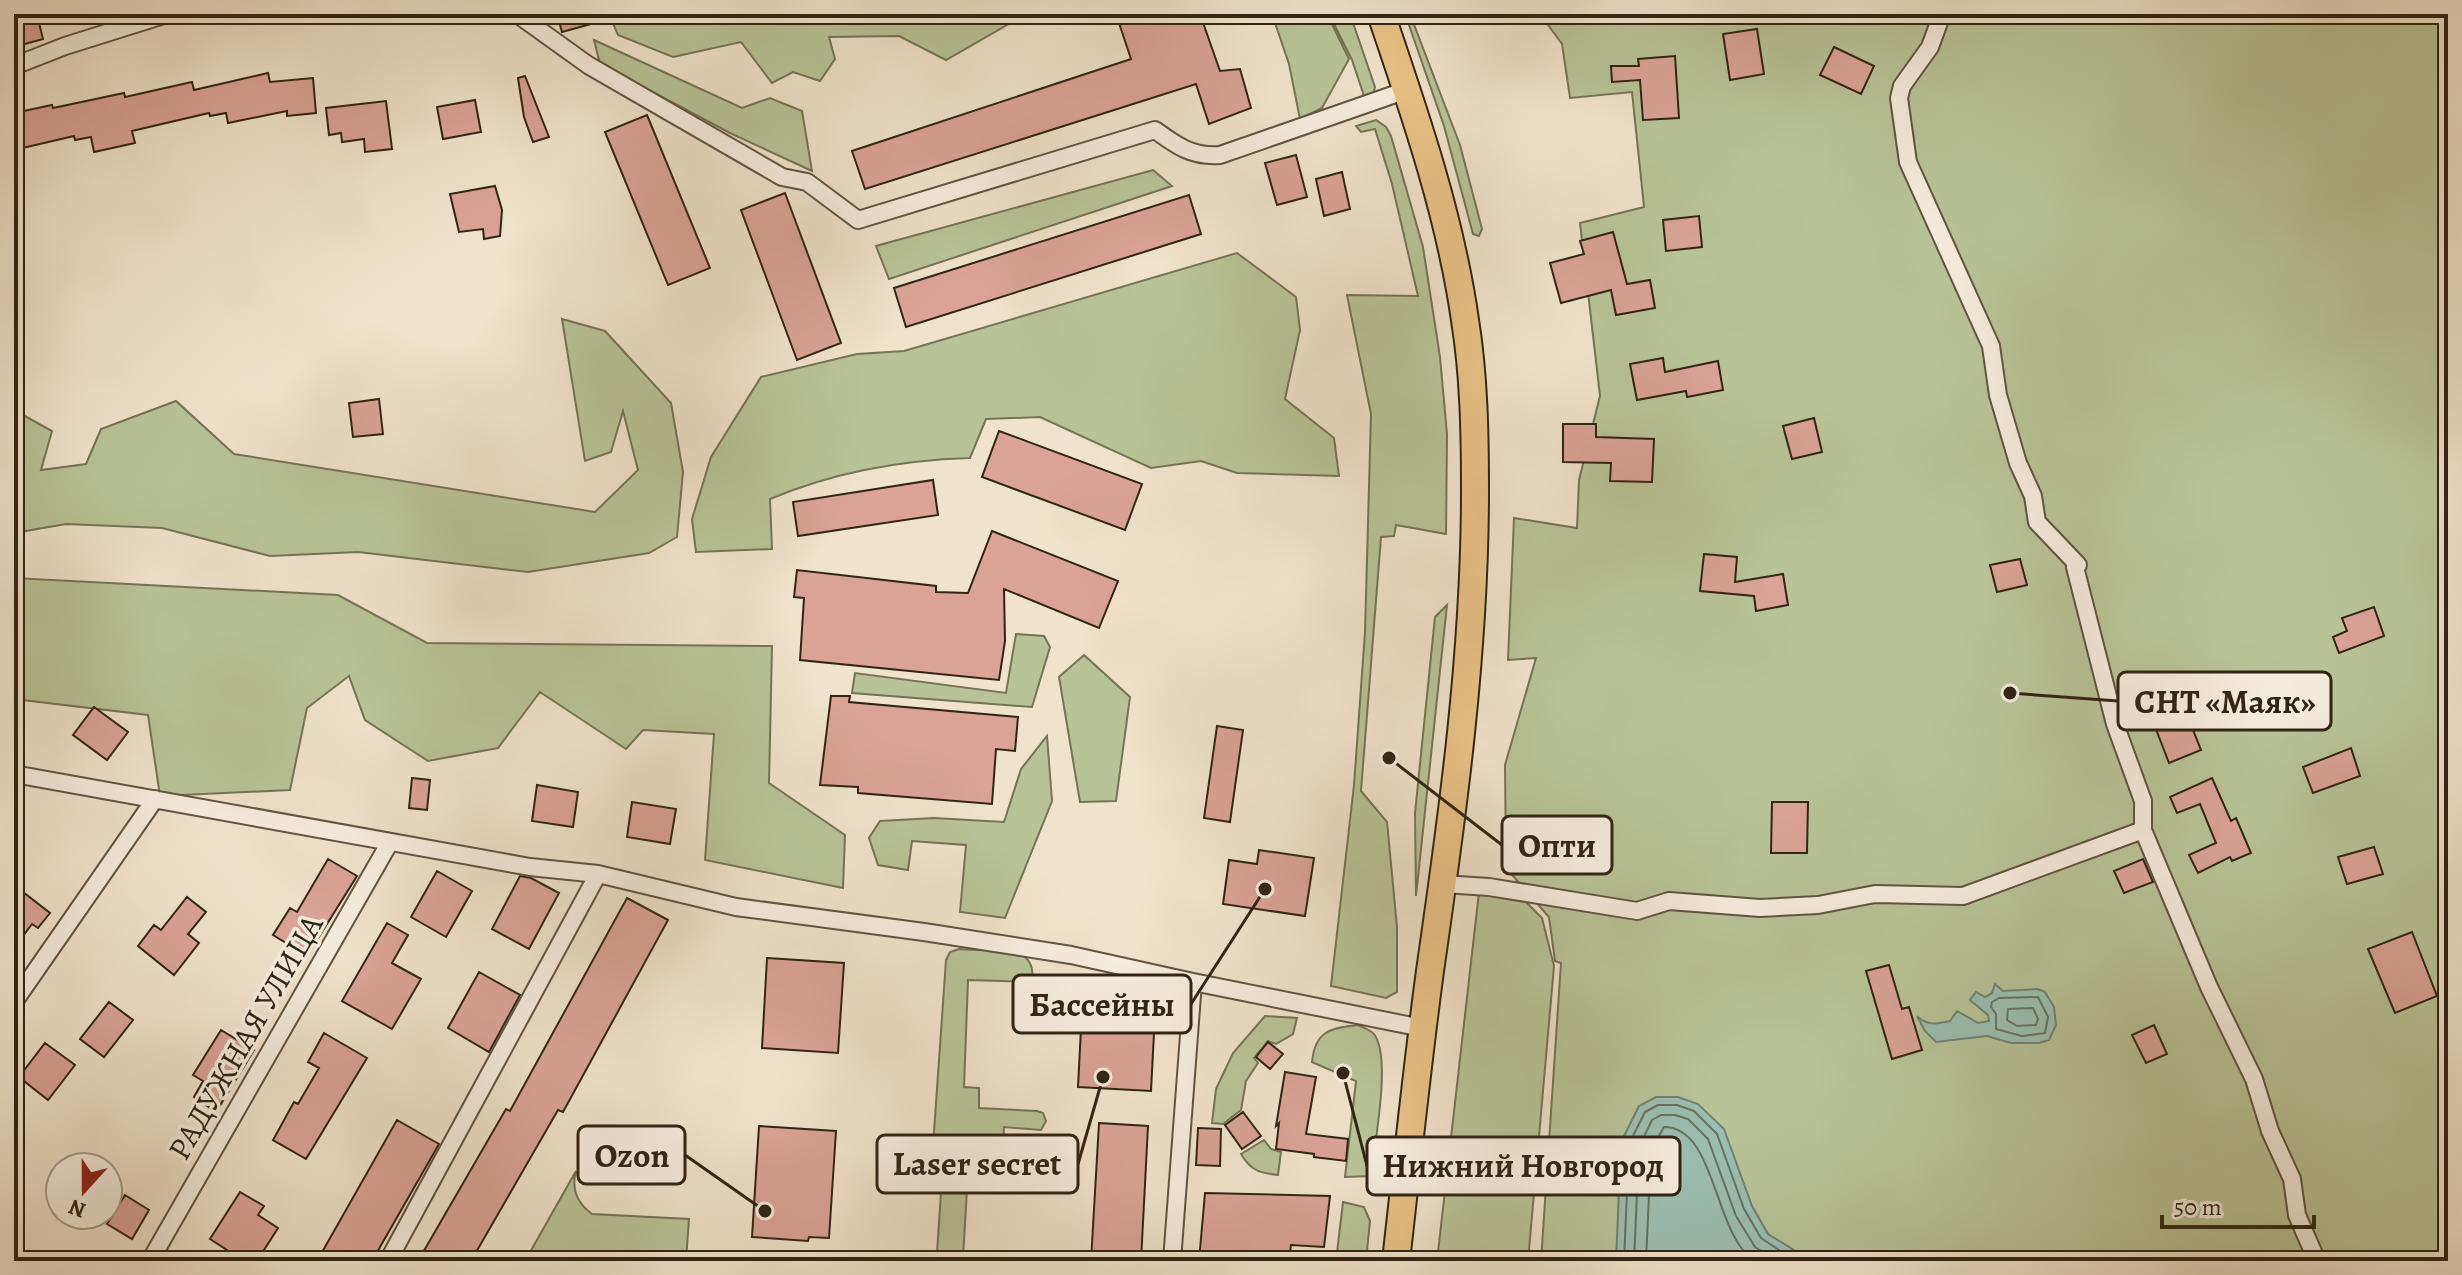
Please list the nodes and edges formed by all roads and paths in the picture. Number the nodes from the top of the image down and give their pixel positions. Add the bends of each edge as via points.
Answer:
1 (167, 14) edge
2 (517, 14) edge
3 (1381, 14) edge
4 (1942, 14) edge
5 (14, 66) edge
6 (1407, 90) junction
7 (14, 774) edge
8 (155, 799) junction
9 (2143, 830) junction
10 (390, 842) junction
11 (598, 874) junction
12 (1443, 884) junction
13 (1193, 982) junction
14 (14, 1002) edge
15 (1422, 1028) junction
16 (150, 1261) edge
17 (388, 1261) edge
18 (1172, 1261) edge
19 (1396, 1261) edge
20 (2317, 1261) edge

1 - 5 street
2 - 6 street via 588,65 782,177 807,182 858,220 1155,130 1187,152 1220,155
3 - 6 main road
4 - 9 street via 1930,47 1899,98 1908,162 1991,346 1998,395 2037,522 2078,565 2115,724 2143,801
6 - 12 main road via 1445,218 1465,320 1475,441 1471,633
7 - 8 street
8 - 10 street
8 - 14 street
9 - 12 street via 1963,896 1875,894 1818,905 1760,908 1669,901 1637,911
9 - 20 street via 2254,1079
10 - 11 street
10 - 16 street, РАДУЖНАЯ УЛИЦА
11 - 13 street via 727,906 1071,955
11 - 17 street
12 - 15 main road
13 - 15 street
13 - 18 street
15 - 19 main road

